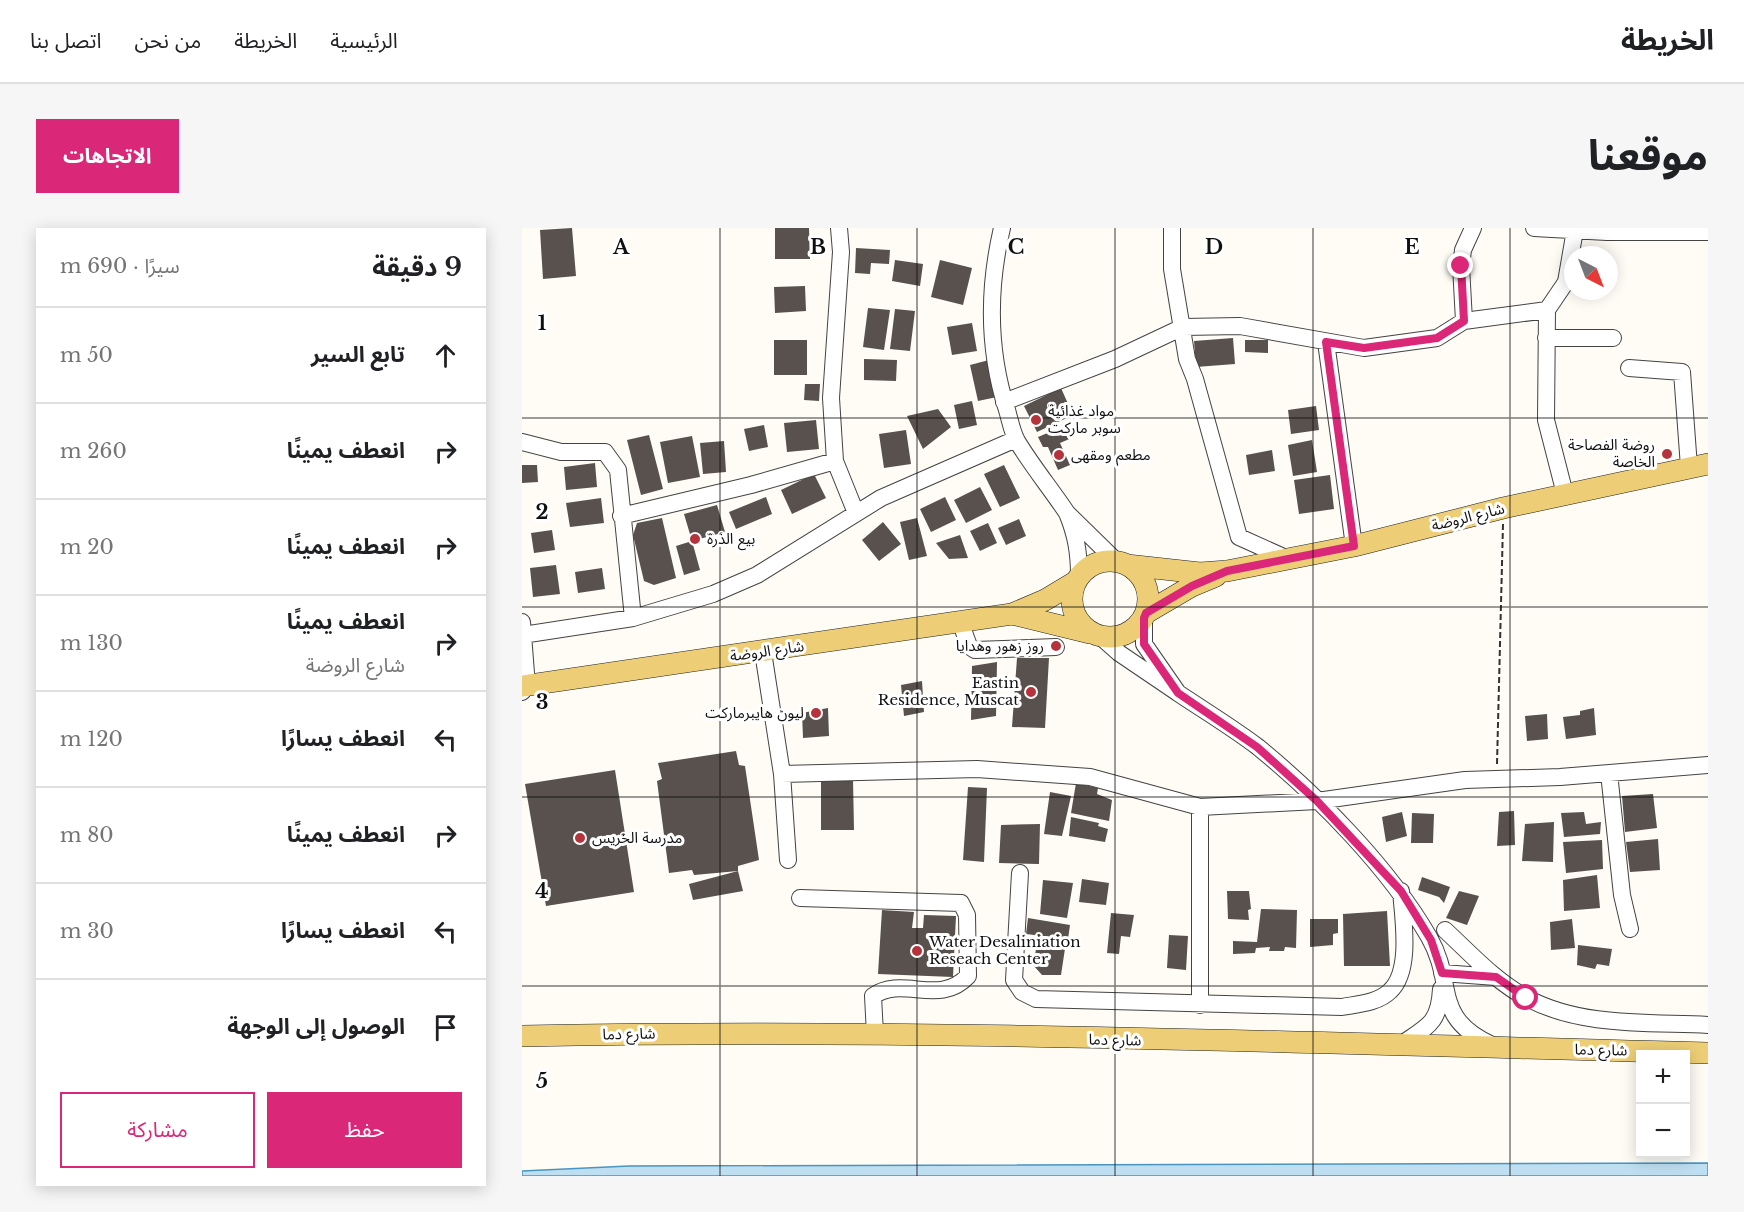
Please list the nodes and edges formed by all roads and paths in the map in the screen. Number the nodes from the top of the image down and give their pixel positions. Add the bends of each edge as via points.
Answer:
1 (839, 228) edge
2 (1002, 228) edge
3 (1172, 228) edge
4 (1473, 228) edge
5 (1534, 228) edge
6 (1607, 230) edge
7 (1575, 231) junction
8 (1708, 232) edge
9 (1547, 310) junction
10 (1464, 321) junction
11 (1183, 327) junction
12 (1546, 338) junction
13 (1613, 338) dead end
14 (1326, 342) junction
15 (1629, 368) dead end
16 (1004, 402) junction
17 (1016, 439) junction
18 (522, 442) edge
19 (835, 461) junction
20 (1699, 465) edge
21 (1565, 494) junction
22 (1503, 508) junction
23 (856, 513) junction
24 (1067, 513) junction
25 (621, 516) junction
26 (1354, 546) junction
27 (1288, 559) junction
28 (1122, 563) junction
29 (1227, 571) junction
30 (1077, 579) junction
31 (1011, 614) junction
32 (1145, 616) junction
33 (633, 618) junction
34 (961, 624) junction
35 (523, 631) edge
36 (1095, 635) junction
37 (1056, 647) dead end
38 (763, 652) junction
39 (524, 688) edge
40 (1178, 693) junction
41 (1708, 765) edge
42 (1609, 773) junction
43 (782, 774) junction
44 (1497, 779) junction
45 (1317, 801) junction
46 (1200, 807) junction
47 (788, 860) dead end
48 (1020, 873) dead end
49 (1401, 891) junction
50 (800, 898) dead end
51 (1630, 929) dead end
52 (1445, 930) dead end
53 (1442, 973) junction
54 (1496, 977) junction
55 (1200, 1005) junction
56 (1708, 1025) edge
57 (875, 1034) junction
58 (522, 1036) edge
59 (1399, 1046) junction
60 (1497, 1047) junction
61 (1708, 1053) edge

1 - 19 street via 841,252 831,398
2 - 16 street via 991,297 994,355
3 - 11 street via 1172,269
4 - 10 street via 1461,266
5 - 7 street
6 - 7 street
6 - 8 street
7 - 9 street via 1566,282
9 - 10 street
9 - 12 street
10 - 14 street via 1437,338 1364,348
11 - 14 street via 1240,326
11 - 16 street via 1115,359
11 - 27 street via 1187,359 1239,537
12 - 13 street
12 - 21 street via 1546,420
14 - 26 street
15 - 20 street via 1682,372
16 - 17 street
17 - 23 street via 881,498
17 - 24 street
18 - 25 street via 561,452 605,452 618,470
19 - 23 street
19 - 25 street
20 - 21 main road, شارع الروضة
21 - 22 main road, شارع الروضة
22 - 26 main road, شارع الروضة
22 - 44 path
23 - 33 street via 757,575 713,594
24 - 28 street
24 - 30 street via 1078,545
25 - 33 street
26 - 27 main road, شارع الروضة
27 - 29 main road, شارع الروضة
28 - 29 main road, شارع الروضة via 1200,573
28 - 30 main road via 1096,564
28 - 32 main road via 1143,580 1148,602
29 - 32 main road, شارع الروضة via 1192,586
30 - 31 main road, شارع الروضة via 1045,600
30 - 36 main road via 1071,596 1072,610 1079,623
31 - 34 main road, شارع الروضة
31 - 36 main road, شارع الروضة
32 - 36 main road via 1132,631 1117,638
32 - 40 street via 1144,644
33 - 35 street
34 - 37 street via 969,646 975,650
34 - 38 main road, شارع الروضة
35 - 39 street
36 - 40 street
38 - 39 main road, شارع الروضة
38 - 43 street
40 - 45 street via 1257,747
41 - 42 street
42 - 44 street
42 - 51 street via 1622,894
43 - 46 street via 977,769 1090,777
43 - 47 street
44 - 45 street
45 - 46 street
45 - 49 street
46 - 55 street
48 - 55 street via 1014,980 1022,992 1036,999
49 - 53 street via 1431,940
49 - 55 street via 1402,969 1391,991 1371,1002 1342,1007
50 - 57 street via 961,903 967,915 968,976 958,986 939,990 884,988 873,996
52 - 54 street
53 - 54 street
53 - 59 street via 1440,1011
53 - 60 street via 1452,1012 1460,1024 1470,1035
54 - 56 street via 1526,998 1587,1018
57 - 58 main road, شارع دما
57 - 59 main road, شارع دما
59 - 60 main road, شارع دما
60 - 61 main road, شارع دما

